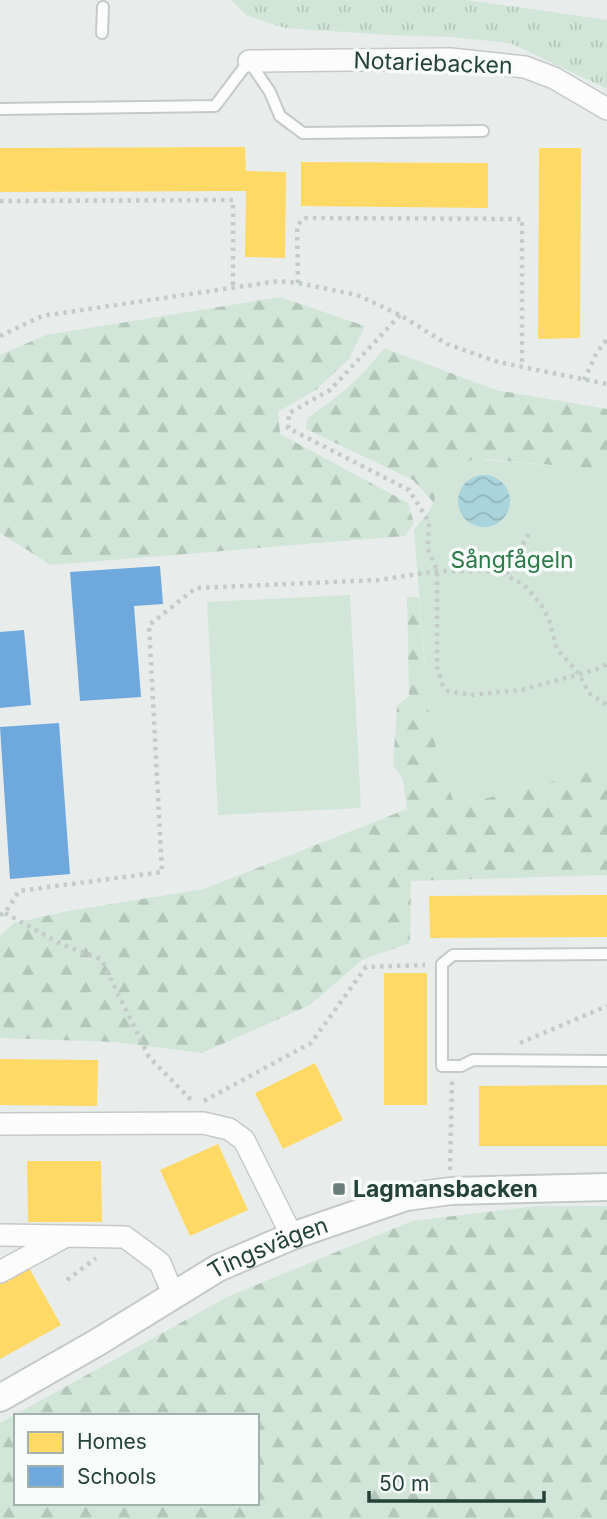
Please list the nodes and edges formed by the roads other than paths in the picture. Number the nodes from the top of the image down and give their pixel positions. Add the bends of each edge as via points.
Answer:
1 (103, 7) dead end
2 (102, 33) dead end
3 (249, 61) junction
4 (0, 109) edge
5 (607, 109) edge
6 (482, 131) dead end
7 (607, 954) edge
8 (607, 1061) edge
9 (0, 1124) edge
10 (607, 1187) edge
11 (0, 1235) edge
12 (66, 1236) junction
13 (292, 1236) junction
14 (0, 1272) edge
15 (173, 1294) junction
16 (0, 1398) edge

1 - 2 lane
3 - 4 lane via 215,106
3 - 5 street, Notariebacken via 450,59 525,67
3 - 6 lane via 280,116 303,133
7 - 8 lane via 453,955 442,964 442,1066 461,1066 473,1060
9 - 13 street via 203,1124 229,1129 244,1140
10 - 13 street, Tingsvägen via 464,1190 406,1197
11 - 12 street
12 - 14 street
12 - 15 street via 125,1237 160,1263
13 - 15 street, Tingsvägen via 218,1268
15 - 16 street, Tingsvägen

